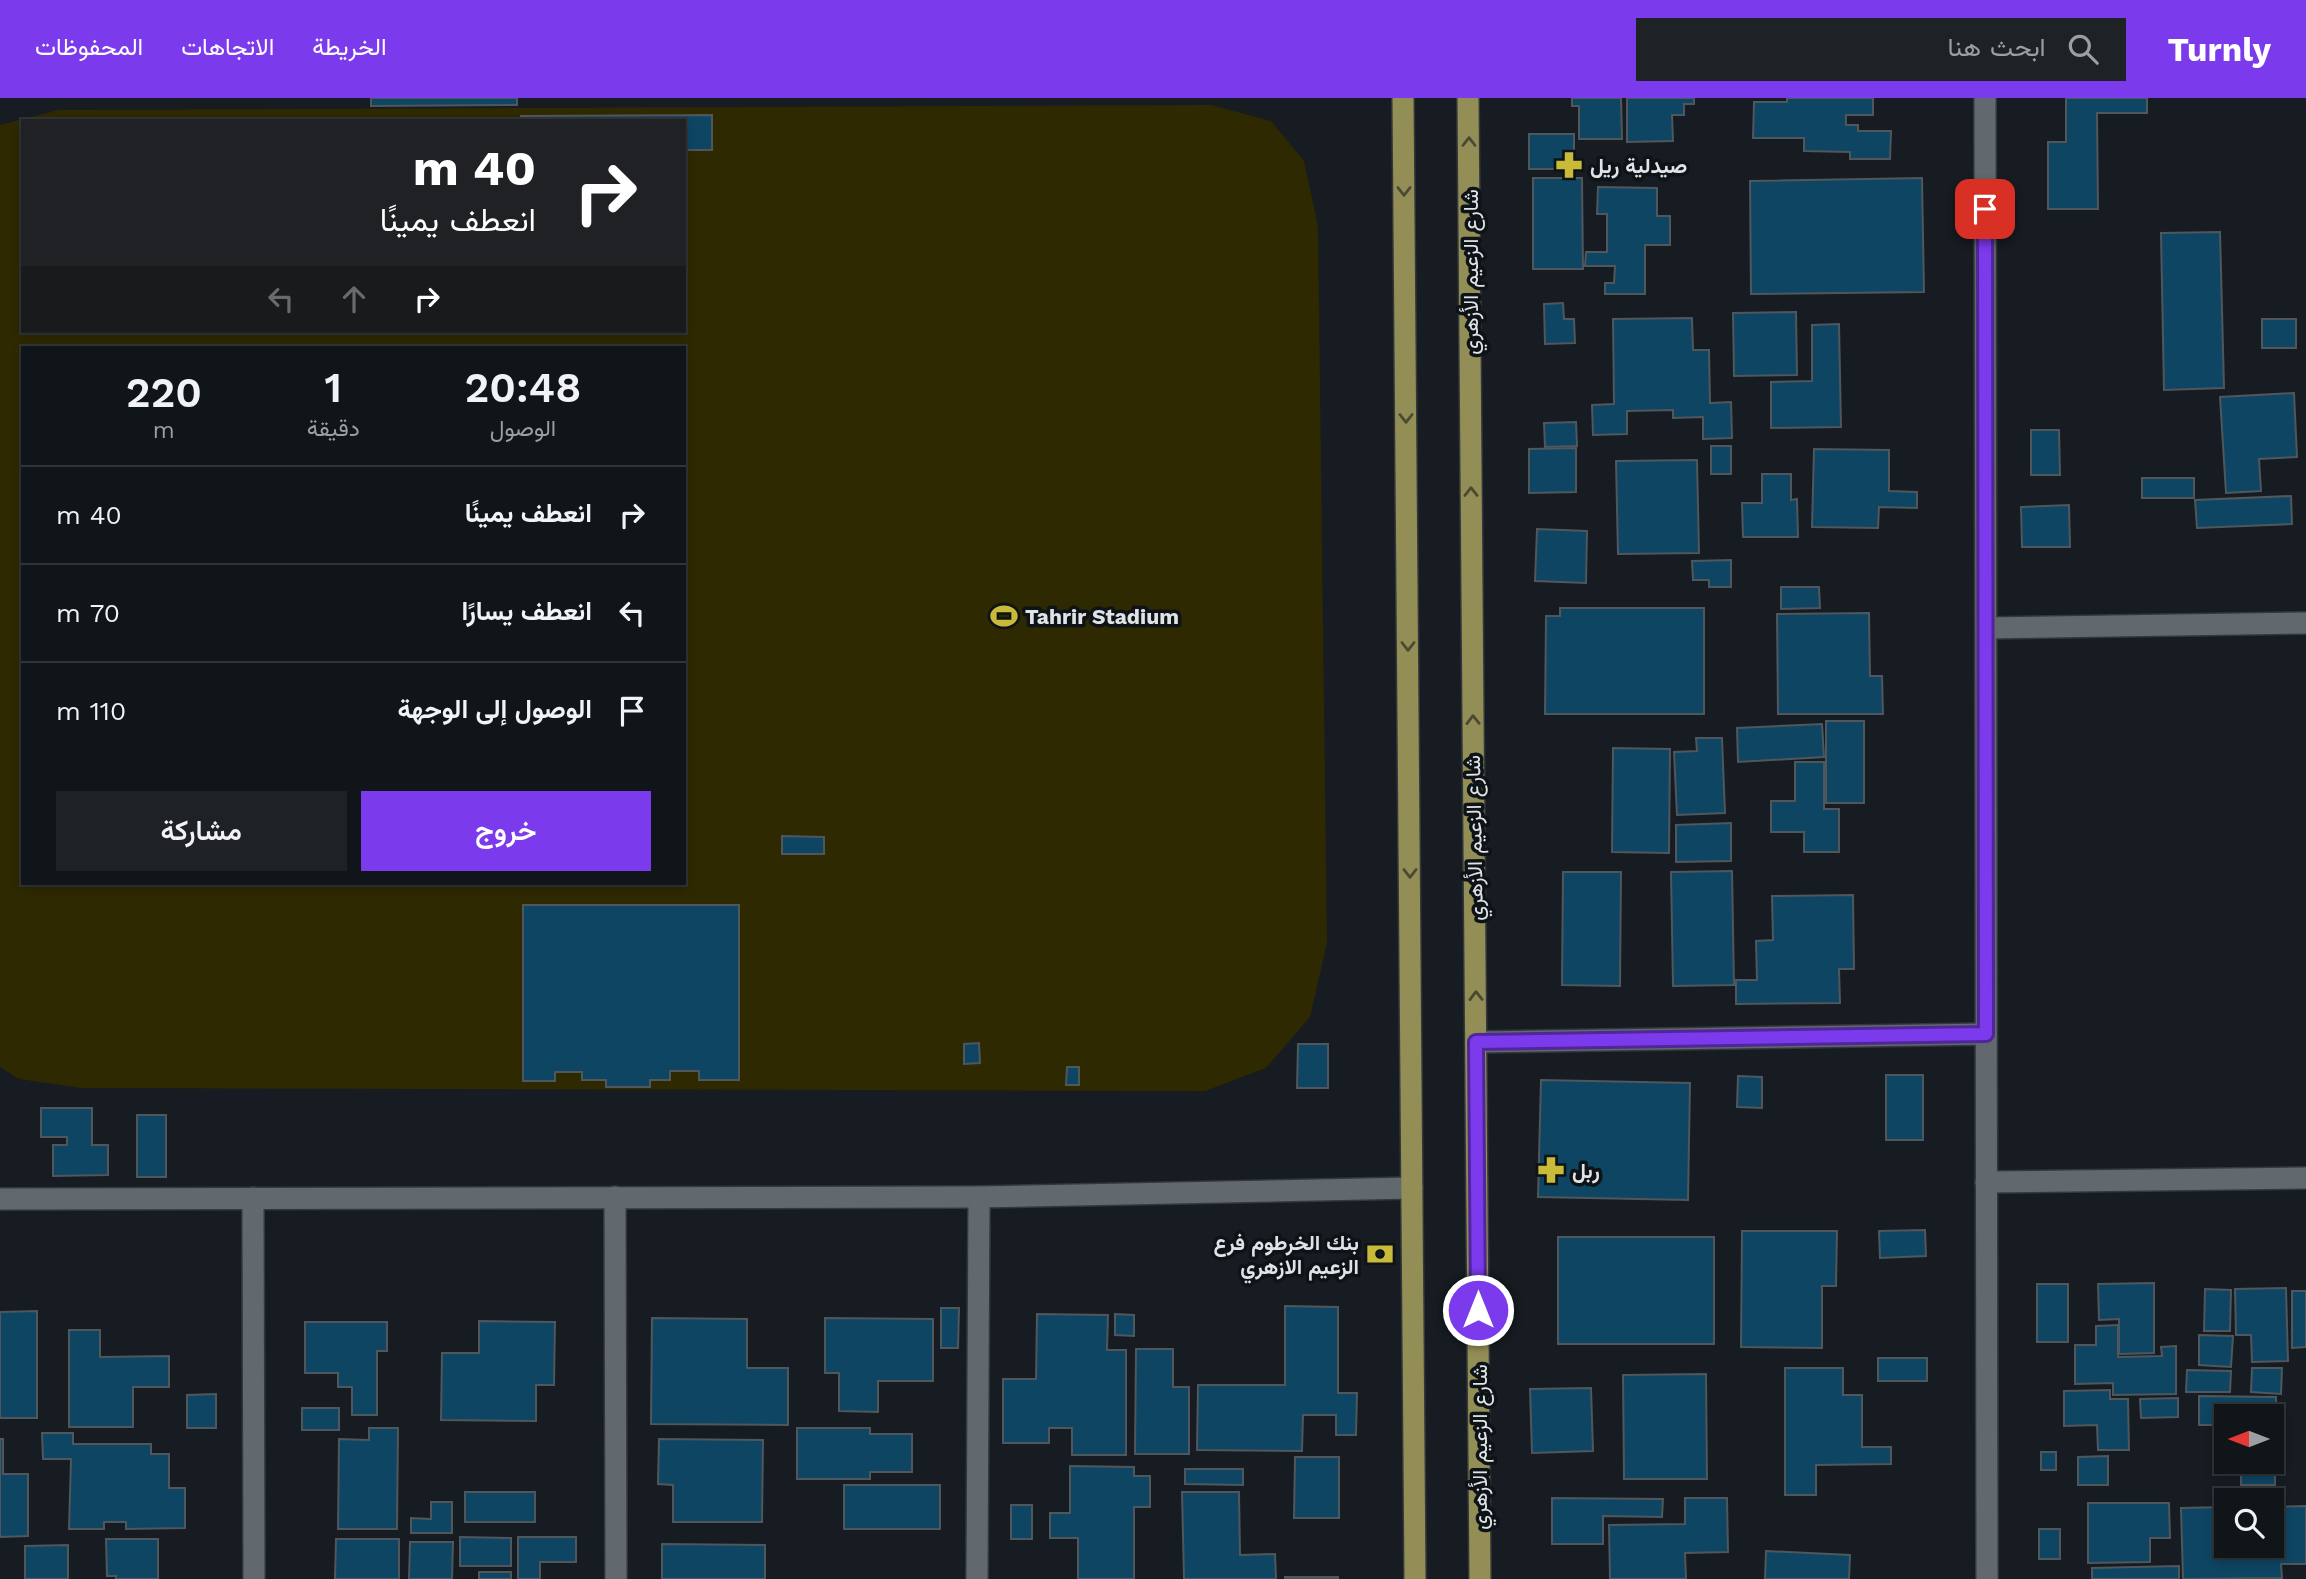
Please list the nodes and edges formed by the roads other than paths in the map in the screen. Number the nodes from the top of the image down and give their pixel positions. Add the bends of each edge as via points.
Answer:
1 (1404, 98) edge
2 (1468, 98) edge
3 (1985, 98) edge
4 (2306, 623) edge
5 (1986, 628) junction
6 (1986, 1034) junction
7 (1476, 1042) junction
8 (2306, 1178) edge
9 (1986, 1182) junction
10 (1412, 1188) junction
11 (615, 1197) junction
12 (979, 1197) junction
13 (253, 1198) junction
14 (0, 1199) edge
15 (254, 1579) edge
16 (616, 1579) edge
17 (976, 1579) edge
18 (1415, 1579) edge
19 (1480, 1579) edge
20 (1987, 1579) edge

1 -> 10 main road
7 -> 2 main road, شارع الزعيم الأزهري
3 - 5 street
4 - 5 street
5 - 6 street
6 - 7 street
6 - 9 street
7 - 19 main road, شارع الزعيم الأزهري
8 - 9 street
9 - 20 street
10 - 12 street
10 - 18 main road
11 - 12 street
11 - 13 street
11 - 16 street
12 - 17 street
13 - 14 street
13 - 15 street

